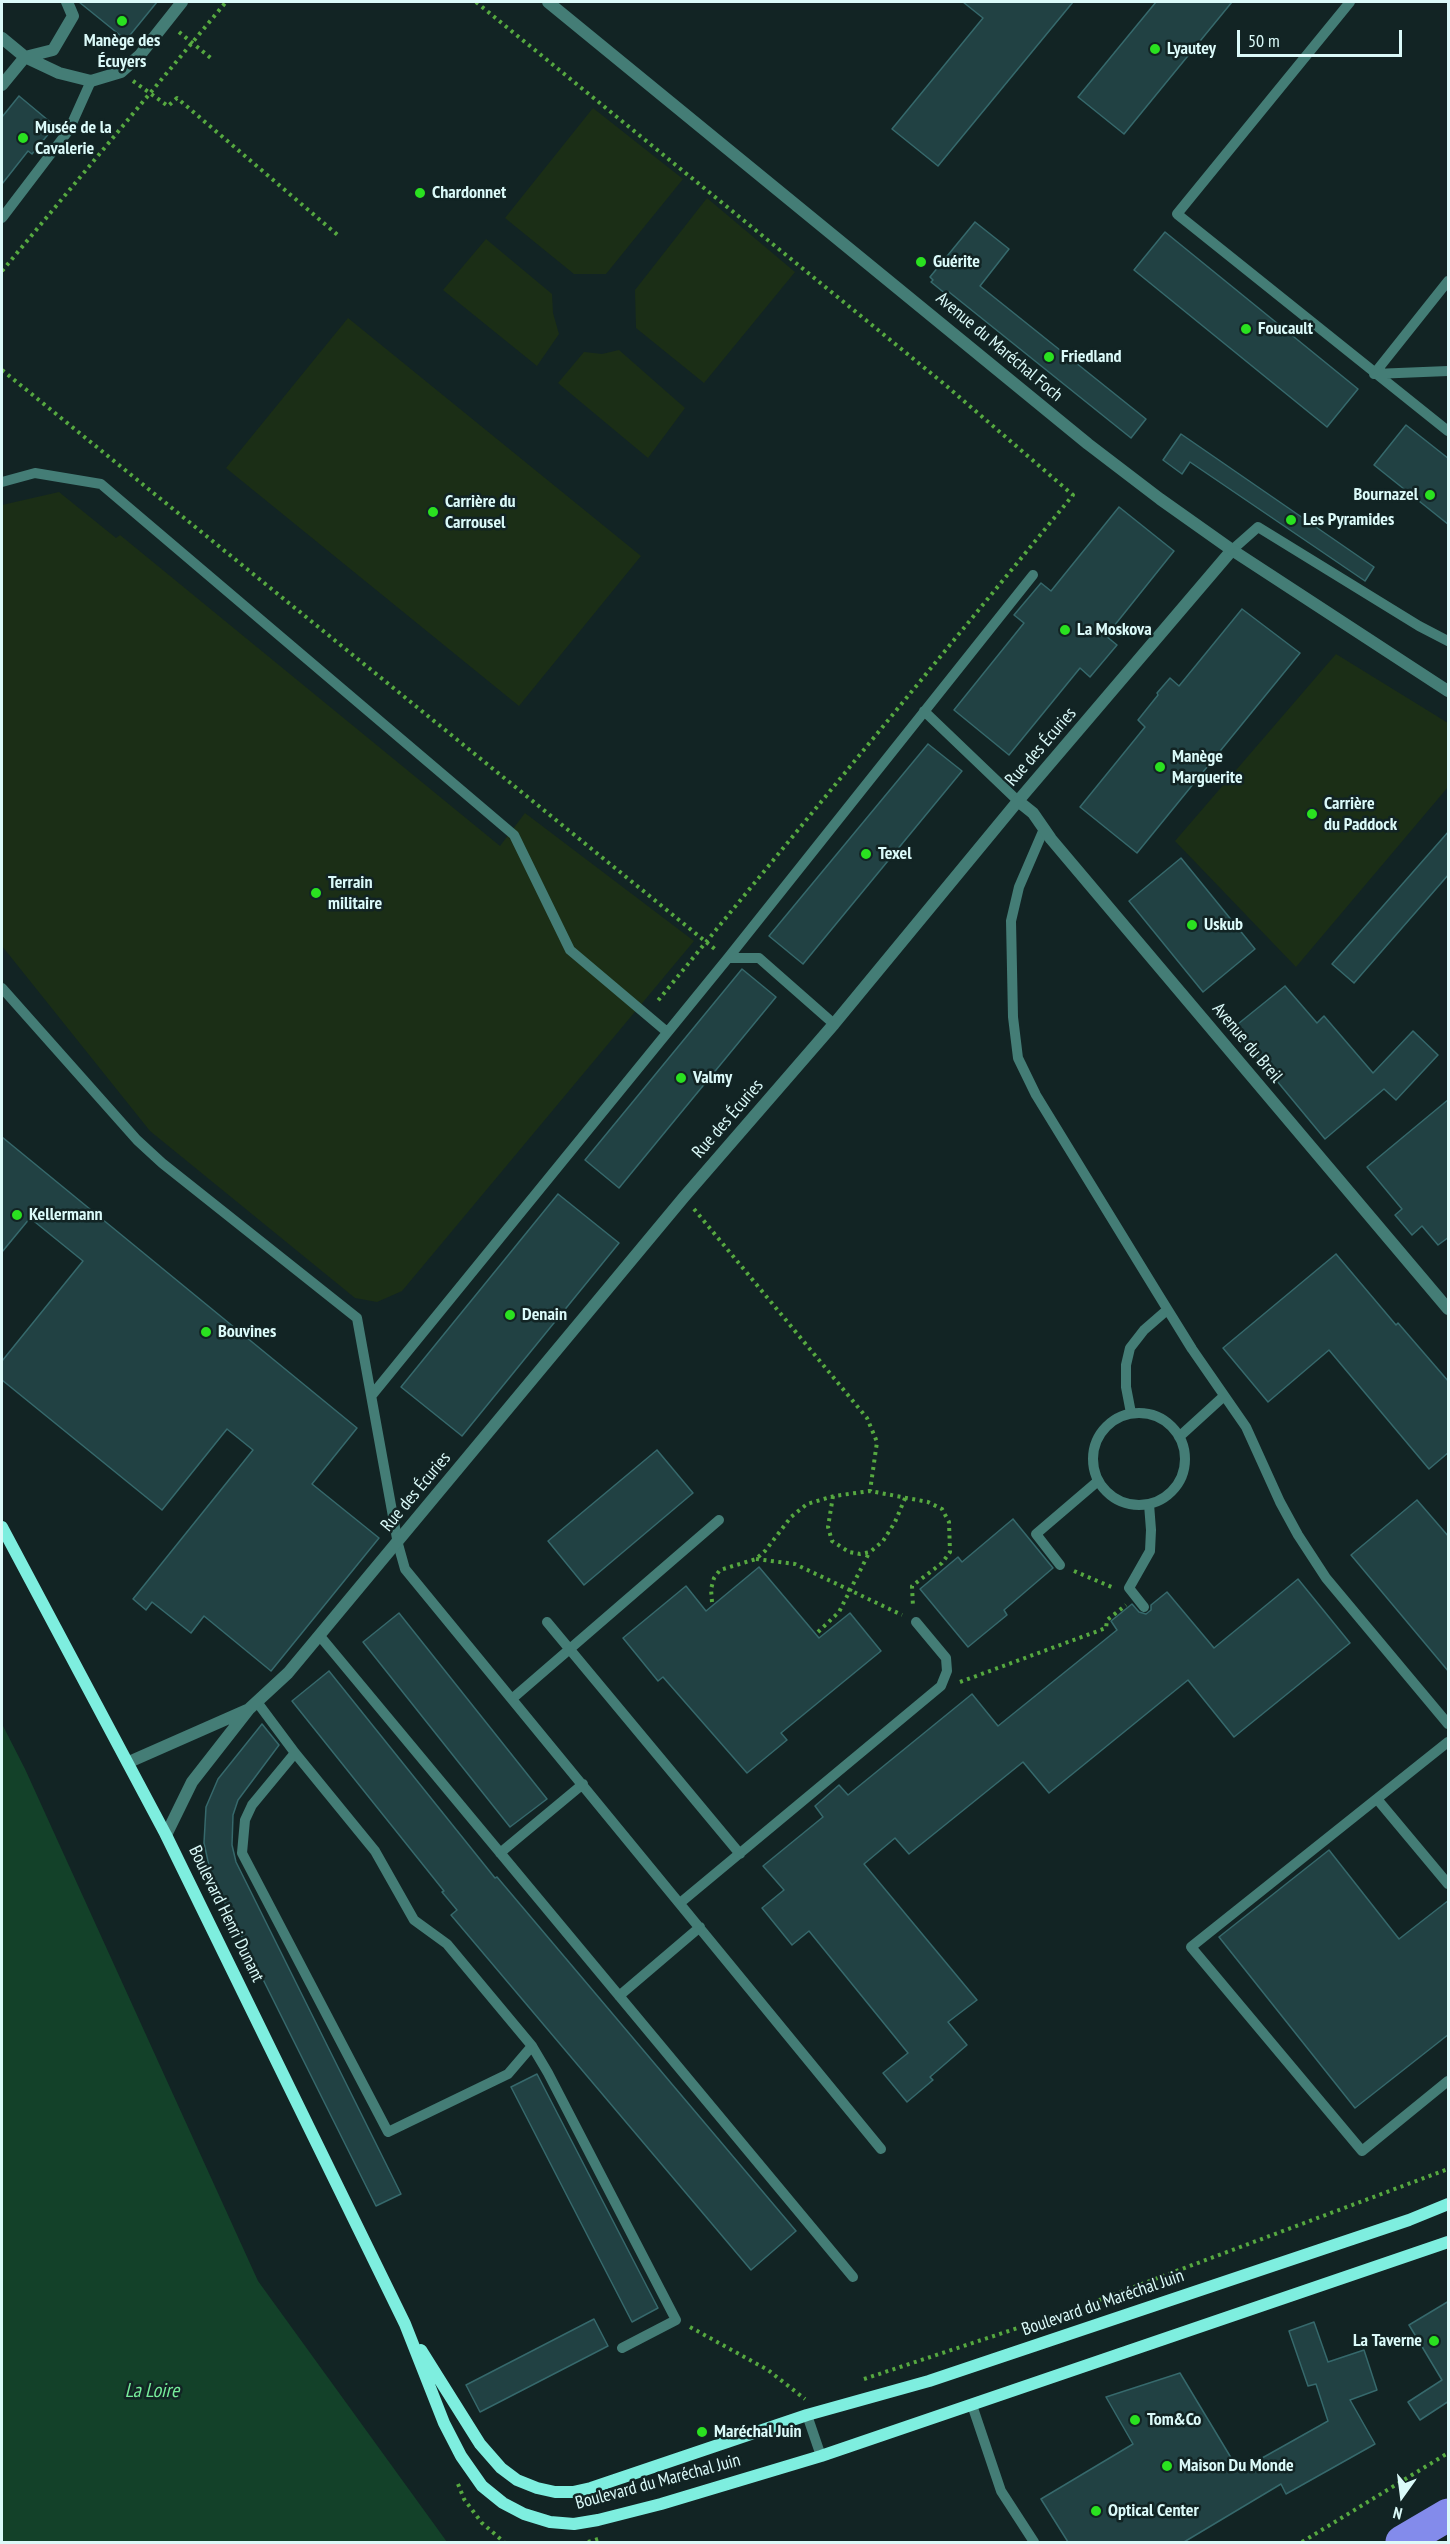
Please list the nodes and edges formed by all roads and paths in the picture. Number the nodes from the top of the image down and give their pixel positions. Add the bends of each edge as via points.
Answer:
1 (67, 2) edge
2 (183, 2) edge
3 (226, 2) edge
4 (476, 2) edge
5 (548, 2) edge
6 (1350, 2) edge
7 (166, 22) junction
8 (2, 38) edge
9 (192, 43) junction
10 (25, 57) junction
11 (212, 59) dead end
12 (121, 72) junction
13 (91, 81) junction
14 (2, 85) edge
15 (151, 93) junction
16 (2, 218) edge
17 (340, 237) dead end
18 (2, 271) edge
19 (1449, 281) edge
20 (2, 370) edge
21 (1449, 371) edge
22 (1374, 374) junction
23 (1449, 431) edge
24 (2, 482) edge
25 (1232, 550) junction
26 (1033, 575) dead end
27 (1449, 641) edge
28 (1449, 691) edge
29 (924, 711) junction
30 (1018, 801) junction
31 (1044, 829) junction
32 (706, 944) junction
33 (728, 958) junction
34 (2, 988) edge
35 (646, 1016) junction
36 (834, 1024) junction
37 (667, 1032) junction
38 (684, 1197) junction
39 (1449, 1309) edge
40 (1167, 1310) junction
41 (372, 1395) junction
42 (1224, 1396) junction
43 (1131, 1413) junction
44 (1179, 1437) junction
45 (1098, 1481) junction
46 (870, 1491) junction
47 (834, 1496) junction
48 (906, 1497) junction
49 (1149, 1504) junction
50 (719, 1520) dead end
51 (2, 1527) edge
52 (398, 1544) junction
53 (870, 1552) junction
54 (756, 1559) junction
55 (1060, 1565) joint
56 (849, 1590) junction
57 (1132, 1592) junction
58 (712, 1602) dead end
59 (1144, 1607) dead end
60 (547, 1622) dead end
61 (916, 1622) junction
62 (818, 1632) dead end
63 (319, 1635) junction
64 (570, 1649) junction
65 (941, 1686) junction
66 (513, 1698) junction
67 (253, 1706) junction
68 (1449, 1724) edge
69 (1449, 1742) edge
70 (295, 1753) junction
71 (129, 1762) junction
72 (583, 1784) junction
73 (1377, 1799) junction
74 (166, 1835) junction
75 (500, 1853) junction
76 (740, 1854) junction
77 (1449, 1884) edge
78 (680, 1903) junction
79 (700, 1927) junction
80 (619, 1996) junction
81 (532, 2046) junction
82 (1449, 2081) edge
83 (881, 2149) dead end
84 (1449, 2169) edge
85 (1449, 2204) edge
86 (1449, 2242) edge
87 (852, 2277) dead end
88 (676, 2320) junction
89 (405, 2324) junction
90 (622, 2348) dead end
91 (859, 2381) dead end
92 (816, 2396) dead end
93 (805, 2399) junction
94 (794, 2403) dead end
95 (972, 2404) junction
96 (807, 2415) junction
97 (1449, 2453) edge
98 (821, 2456) junction
99 (464, 2499) dead end
100 (1449, 2515) edge
101 (1449, 2539) edge
102 (504, 2542) edge
103 (1034, 2542) edge
104 (1302, 2542) edge
105 (1402, 2542) edge
106 (1443, 2542) edge

1 - 10 street via 73,16 53,50
2 - 7 street
3 - 9 path
4 - 32 path via 943,383 1073,495
5 - 25 street, Avenue du Maréchal Foch via 1088,444
6 - 22 lane via 1176,214
7 - 9 path
7 - 12 street
8 - 10 street
9 - 11 path
9 - 15 path
10 - 13 street via 59,73
10 - 14 street
12 - 13 street
12 - 15 path
13 - 16 lane via 69,130
15 - 17 path via 168,106 177,98
15 - 18 path
19 - 22 lane
20 - 32 path
21 - 22 lane
22 - 23 lane
24 - 35 lane via 35,473 101,484 514,835 570,950
25 - 27 lane via 1258,527
25 - 28 street, Avenue du Maréchal Foch
25 - 30 street, Rue des Écuries
26 - 29 lane
29 - 30 lane
29 - 33 lane
30 - 31 street, Avenue du Breil
30 - 36 street, Rue des Écuries
31 - 39 street, Avenue du Breil
31 - 40 lane via 1019,886 1011,921 1018,1058 1036,1095
32 - 33 path
32 - 35 path
33 - 36 lane via 759,958
33 - 37 lane
34 - 41 lane via 153,1155 357,1318
35 - 37 lane
36 - 38 street, Rue des Écuries
37 - 41 lane
38 - 46 path via 867,1418 877,1442
38 - 52 street, Rue des Écuries
40 - 42 lane
40 - 43 lane via 1130,1348 1126,1387
41 - 52 lane
42 - 44 lane
42 - 68 lane via 1246,1427 1280,1502 1326,1578
43 - 44 lane via 1161,1418
43 - 45 lane via 1116,1418 1096,1440 1093,1455
44 - 49 lane via 1185,1456 1178,1485 1167,1497
45 - 49 lane via 1123,1503
45 - 55 lane via 1036,1534
46 - 47 path
46 - 48 path
47 - 53 path via 828,1527 832,1541 849,1552
47 - 54 path via 807,1504 791,1516
48 - 53 path via 883,1541
48 - 61 path via 942,1509 949,1522 951,1540 950,1552 942,1563 912,1586
49 - 57 lane via 1150,1551
50 - 64 lane
51 - 71 main road, Boulevard Henri Dunant
52 - 63 street, Rue des Écuries
52 - 66 lane via 405,1569
53 - 56 path
54 - 56 path via 795,1564
54 - 58 path via 720,1570 711,1589
55 - 57 path
56 - 61 path
56 - 62 path via 839,1612
57 - 59 lane
57 - 65 path via 1107,1620 1106,1628 972,1679
60 - 64 lane
61 - 65 lane via 946,1658 947,1671
63 - 67 street, Rue des Écuries via 288,1673
63 - 75 lane
64 - 66 lane
64 - 76 lane
65 - 76 lane
66 - 72 lane
67 - 70 lane
67 - 71 street, Rue des Écuries
67 - 74 street, Rue des Écuries via 192,1782
69 - 73 lane
70 - 81 lane via 375,1851 414,1920 447,1944
70 - 81 lane via 252,1805 245,1820 242,1853 388,2132 508,2074
71 - 74 main road, Boulevard Henri Dunant
72 - 75 lane
72 - 78 lane
73 - 77 lane
73 - 82 lane via 1191,1947 1362,2151
74 - 89 main road, Boulevard Henri Dunant
75 - 80 lane
76 - 78 lane
78 - 79 lane
79 - 80 lane
79 - 83 lane
80 - 87 lane
81 - 88 lane
84 - 91 path via 1078,2308
85 - 96 main road, Boulevard du Maréchal Juin via 929,2381
86 - 95 main road, Boulevard du Maréchal Juin
88 - 90 lane
88 - 93 path via 768,2370
89 - 96 main road, Boulevard du Maréchal Juin via 480,2444 501,2468 537,2488 555,2492 591,2488
89 - 98 main road, Boulevard du Maréchal Juin via 461,2456 482,2486 502,2503 524,2514 574,2524 598,2520
92 - 93 path
93 - 94 path
95 - 98 main road, Boulevard du Maréchal Juin
95 - 103 lane via 1001,2492
96 - 98 lane
97 - 104 path
99 - 102 path via 482,2523
100 - 105 highway
101 - 106 highway

